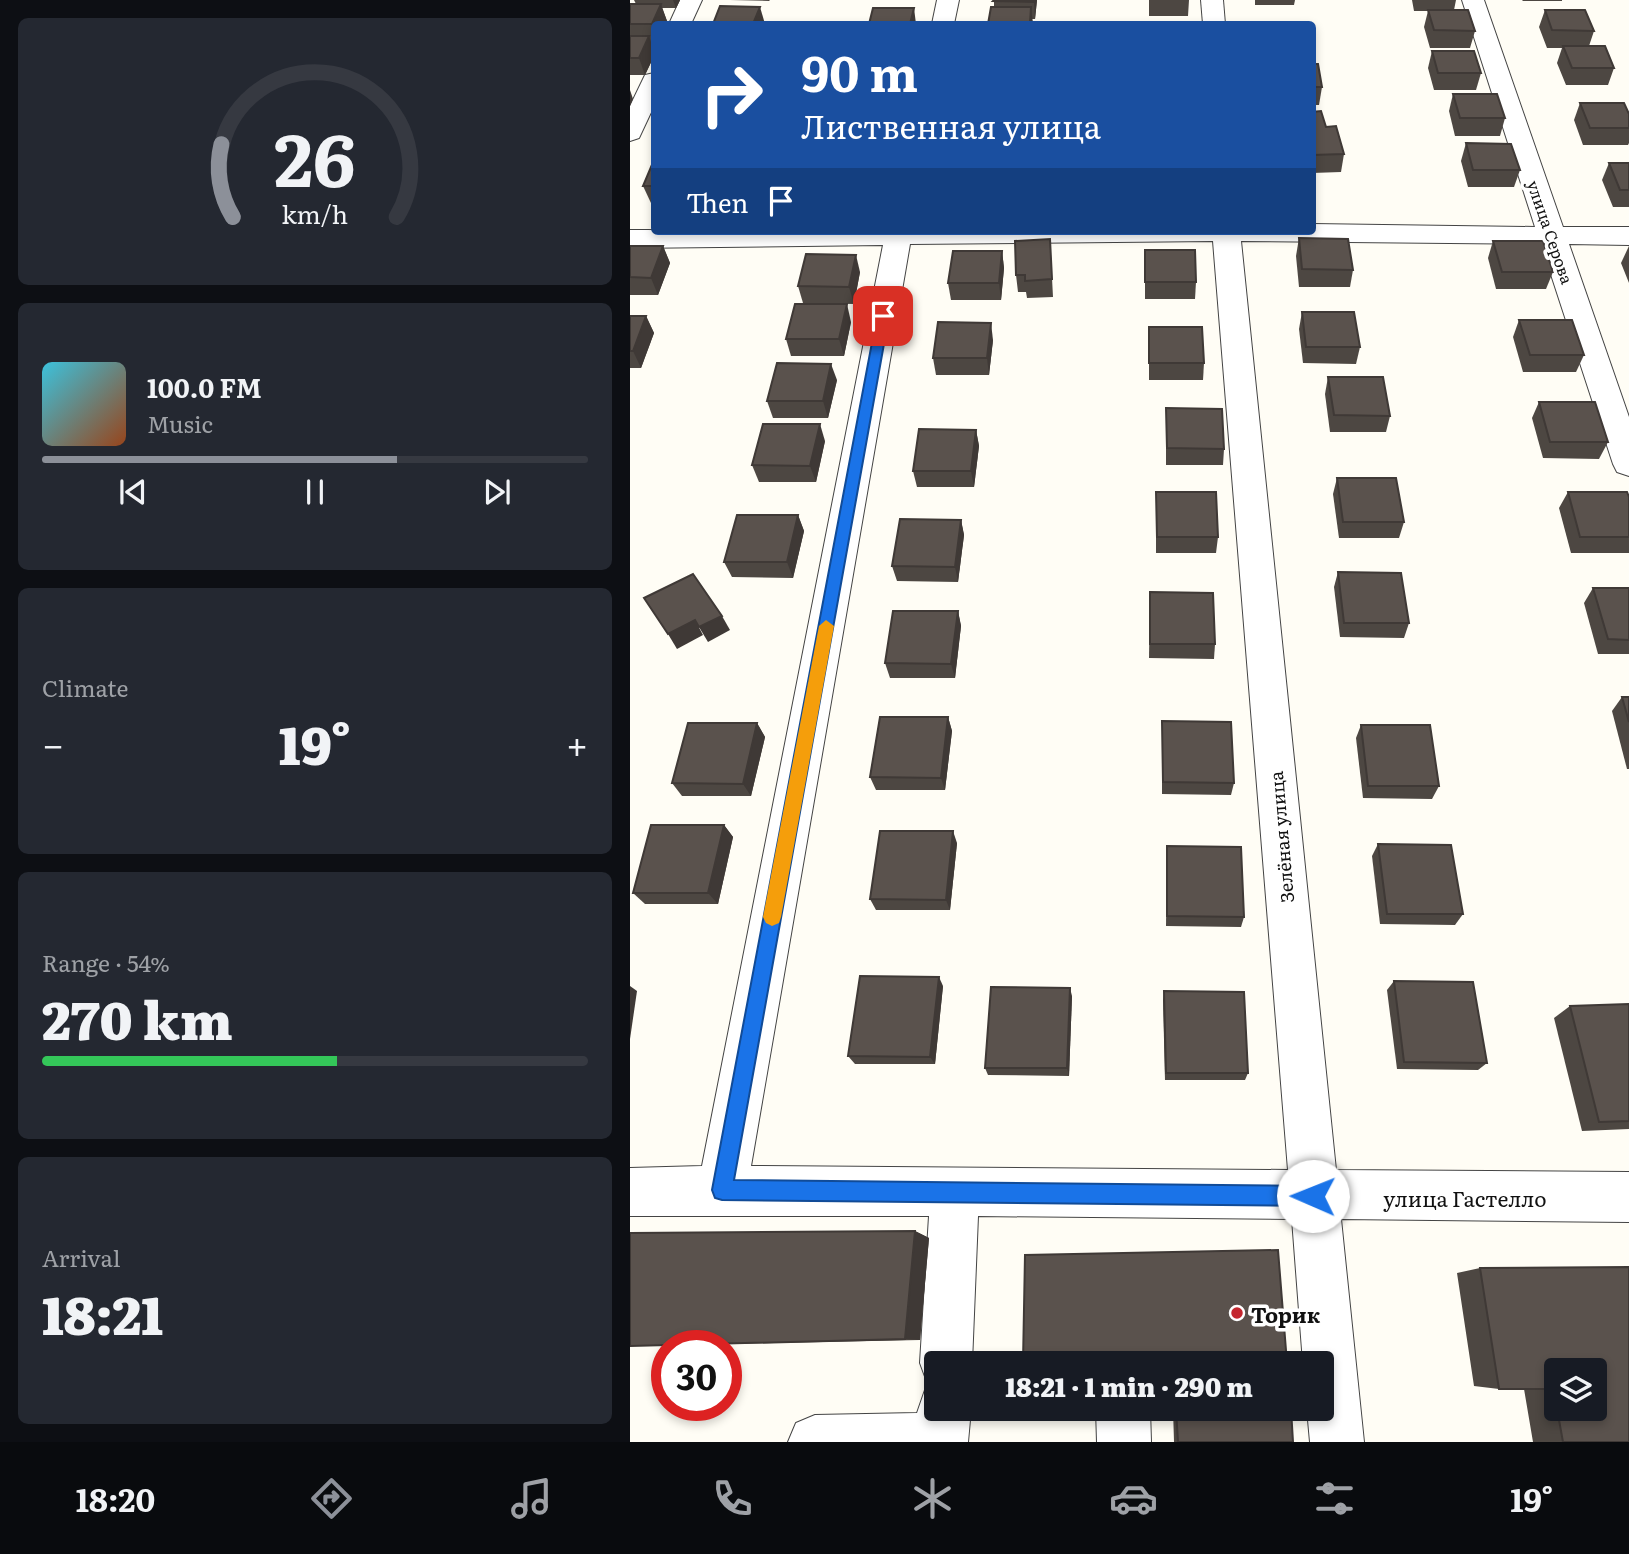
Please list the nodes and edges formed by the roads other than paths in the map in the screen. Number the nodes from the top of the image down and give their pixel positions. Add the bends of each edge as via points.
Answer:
1 (691, 0) edge
2 (948, 0) edge
3 (1212, 0) edge
4 (1474, 0) edge
5 (681, 21) edge
6 (944, 21) edge
7 (1213, 21) edge
8 (651, 87) edge
9 (630, 133) edge
10 (1316, 232) edge
11 (784, 235) edge
12 (898, 235) edge
13 (1226, 235) edge
14 (1552, 235) junction
15 (1629, 236) edge
16 (630, 239) edge
17 (1629, 464) edge
18 (722, 1190) junction
19 (630, 1192) edge
20 (955, 1192) junction
21 (1313, 1196) junction
22 (1627, 1205) edge
23 (947, 1351) edge
24 (944, 1421) edge
25 (1124, 1421) edge
26 (815, 1442) edge
27 (1124, 1442) edge
28 (1337, 1442) edge

1 - 5 street
2 - 6 street
3 - 7 street
4 - 14 street, улица Серова
8 - 9 street
10 - 14 street
11 - 16 street
12 - 18 street
13 - 21 street, Зелёная улица
14 - 15 street
14 - 17 street, улица Серова
18 - 19 street, улица Гастелло
18 - 20 street, улица Гастелло
20 - 21 street, улица Гастелло
20 - 23 street
21 - 22 street, улица Гастелло
21 - 28 street, Зелёная улица
24 - 26 street via 943,1440
25 - 27 street

